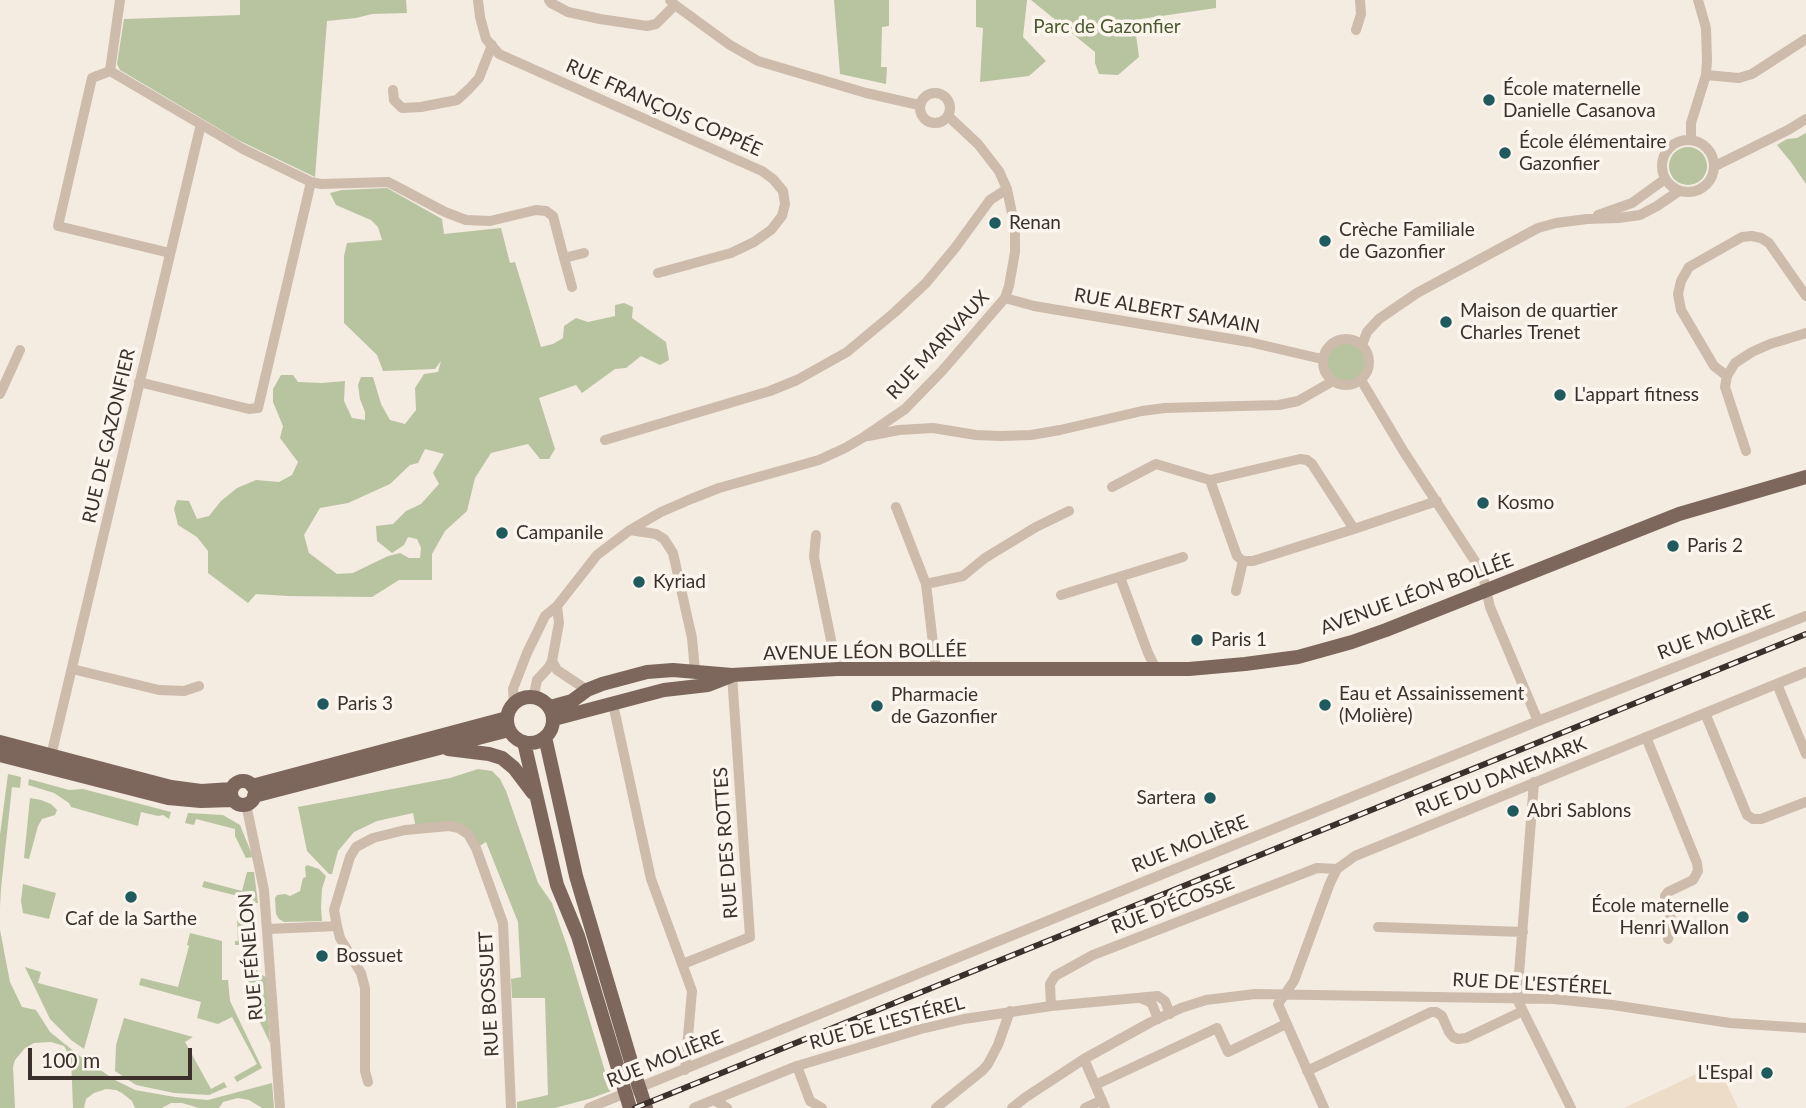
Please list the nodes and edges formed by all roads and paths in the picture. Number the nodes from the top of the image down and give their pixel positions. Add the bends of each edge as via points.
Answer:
1 (120, 0) edge
2 (478, 0) edge
3 (549, 0) edge
4 (1360, 0) edge
5 (1698, 0) edge
6 (672, 3) edge
7 (1356, 30) dead end
8 (1806, 39) edge
9 (492, 45) junction
10 (110, 71) junction
11 (1706, 75) junction
12 (393, 90) dead end
13 (919, 105) junction
14 (948, 116) junction
15 (1806, 119) edge
16 (201, 124) junction
17 (1691, 139) junction
18 (1715, 166) junction
19 (1665, 179) junction
20 (311, 182) junction
21 (1007, 189) junction
22 (1679, 191) junction
23 (1587, 219) junction
24 (170, 253) junction
25 (584, 253) dead end
26 (564, 258) junction
27 (658, 273) dead end
28 (572, 287) dead end
29 (1806, 296) edge
30 (1005, 298) junction
31 (1806, 333) edge
32 (1362, 345) junction
33 (20, 350) dead end
34 (1322, 359) junction
35 (1727, 376) junction
36 (1361, 380) junction
37 (1333, 381) junction
38 (139, 383) junction
39 (0, 394) edge
40 (864, 437) junction
41 (605, 440) dead end
42 (1746, 451) dead end
43 (1806, 477) edge
44 (1210, 480) junction
45 (1112, 487) dead end
46 (1437, 501) junction
47 (896, 508) dead end
48 (1069, 511) dead end
49 (1354, 529) junction
50 (630, 530) junction
51 (816, 536) dead end
52 (1183, 557) dead end
53 (1243, 561) junction
54 (1120, 577) junction
55 (926, 584) junction
56 (1486, 590) junction
57 (1236, 591) dead end
58 (1061, 595) dead end
59 (557, 606) junction
60 (1806, 616) edge
61 (552, 661) junction
62 (72, 669) junction
63 (837, 669) junction
64 (936, 669) junction
65 (1156, 669) junction
66 (695, 671) junction
67 (1806, 673) edge
68 (732, 676) junction
69 (1777, 684) junction
70 (199, 685) dead end
71 (587, 690) junction
72 (537, 697) junction
73 (514, 703) junction
74 (613, 704) junction
75 (552, 713) junction
76 (1705, 713) junction
77 (1538, 720) junction
78 (508, 724) junction
79 (545, 737) junction
80 (1646, 737) junction
81 (0, 742) edge
82 (524, 742) junction
83 (439, 748) junction
84 (1806, 754) edge
85 (0, 755) edge
86 (51, 756) junction
87 (1534, 782) junction
88 (244, 795) junction
89 (537, 799) junction
90 (1806, 802) edge
91 (1337, 869) junction
92 (337, 926) junction
93 (1378, 927) dead end
94 (268, 929) junction
95 (1523, 932) junction
96 (1668, 939) dead end
97 (683, 964) junction
98 (1286, 994) junction
99 (1139, 998) junction
100 (1517, 999) junction
101 (1051, 1006) junction
102 (1010, 1011) junction
103 (1523, 1011) junction
104 (1170, 1014) junction
105 (1158, 1019) junction
106 (1286, 1024) junction
107 (1806, 1028) edge
108 (1084, 1059) junction
109 (797, 1066) junction
110 (685, 1070) junction
111 (1307, 1071) junction
112 (368, 1082) dead end
113 (1095, 1085) junction
114 (715, 1100) junction
115 (1104, 1104) edge
116 (280, 1108) edge
117 (511, 1108) edge
118 (589, 1108) edge
119 (630, 1108) edge
120 (646, 1108) edge
121 (694, 1108) edge
122 (727, 1108) edge
123 (822, 1108) edge
124 (936, 1108) edge
125 (1012, 1108) edge
126 (1085, 1108) edge
127 (1324, 1108) edge
128 (1571, 1108) edge

1 - 10 street
2 - 9 street via 486,38
3 - 6 street via 568,12 647,26 656,24
4 - 7 street
5 - 11 street via 1706,28
6 - 13 street via 758,61
8 - 11 street via 1752,74 1739,78
9 - 12 street via 479,78 457,100 402,108 394,100
9 - 27 street, RUE FRANÇOIS COPPÉE via 499,54 762,171 783,191 782,216 754,242
10 - 16 street
10 - 24 street via 92,78 58,226
11 - 17 street via 1691,123
13 - 14 street via 921,116 929,122 940,123
13 - 14 street via 928,94 938,93 947,99
14 - 21 street, RUE MARIVAUX via 978,144
15 - 18 street
16 - 20 street
16 - 24 street, RUE DE GAZONFIER
17 - 18 street via 1708,148
17 - 19 street via 1673,144 1664,154
18 - 22 street via 1702,188
19 - 22 street
19 - 23 street via 1632,204
20 - 26 street via 388,182 466,220 490,221 546,211 553,216
20 - 38 street via 258,408
21 - 30 street, RUE MARIVAUX via 1015,252
21 - 41 street via 994,195 926,283 847,352 770,391
22 - 23 street via 1640,215
23 - 32 street via 1538,228 1417,293 1379,318
24 - 38 street, RUE DE GAZONFIER
25 - 26 street
26 - 28 street
29 - 35 street via 1769,243 1752,236 1742,237 1689,267 1678,294 1681,310 1714,366
30 - 34 street, RUE ALBERT SAMAIN
30 - 40 street, RUE MARIVAUX via 905,409
31 - 35 street via 1752,352 1735,363
32 - 34 street via 1352,339 1338,340
32 - 36 street via 1370,361
33 - 39 street
34 - 37 street via 1325,373
35 - 42 street via 1725,387
36 - 37 street via 1346,386
36 - 46 street
37 - 40 street via 1298,401 1279,405 1165,408 1031,435 988,436 933,428
38 - 62 street, RUE DE GAZONFIER
40 - 50 street via 819,460 691,499
43 - 56 main road, AVENUE LÉON BOLLÉE via 1679,514
44 - 45 street via 1156,464
44 - 49 street via 1307,460
44 - 53 street via 1237,556
46 - 49 street
46 - 56 street via 1482,572
47 - 55 street
48 - 55 street via 995,552 963,576
49 - 53 street
50 - 59 street via 597,555
50 - 66 street via 656,534 673,553
51 - 63 street via 814,558
52 - 54 street
53 - 57 street
54 - 58 street
54 - 65 street
55 - 64 street
56 - 65 main road, AVENUE LÉON BOLLÉE via 1386,630 1297,657
56 - 77 street
59 - 61 street via 559,623
59 - 73 street via 545,616 527,653 513,689
60 - 77 street, RUE MOLIÈRE
61 - 71 street via 557,670
61 - 72 street via 537,680
62 - 70 street via 159,690 184,691
62 - 86 street, RUE DE GAZONFIER
63 - 64 main road, AVENUE LÉON BOLLÉE
63 - 68 main road, AVENUE LÉON BOLLÉE
64 - 65 main road, AVENUE LÉON BOLLÉE
66 - 68 main road, AVENUE LÉON BOLLÉE
66 - 71 main road, AVENUE LÉON BOLLÉE via 647,672
67 - 69 street, RUE DU DANEMARK
68 - 74 main road, AVENUE LÉON BOLLÉE
68 - 97 street, RUE DES ROTTES via 750,937
69 - 76 street, RUE DU DANEMARK
69 - 84 street
71 - 75 main road, AVENUE LÉON BOLLÉE
72 - 73 main road
72 - 75 main road
73 - 78 main road
74 - 75 main road, AVENUE LÉON BOLLÉE
74 - 97 street via 651,879
75 - 79 main road via 552,727
76 - 80 street, RUE DU DANEMARK
76 - 90 street via 1747,815 1761,819
77 - 110 street, RUE MOLIÈRE
78 - 82 main road via 515,738
78 - 83 main road
78 - 88 main road
79 - 82 main road via 536,743
79 - 120 main road via 576,876
80 - 87 street, RUE DU DANEMARK
80 - 96 street via 1698,871 1693,880 1665,895 1672,923
81 - 86 main road
82 - 89 main road
83 - 88 main road
83 - 89 main road via 502,758
85 - 88 main road via 154,795 201,801
86 - 88 main road via 171,787
87 - 91 street, RUE DU DANEMARK via 1355,856
87 - 95 street
88 - 94 street, RUE FÉNELON
89 - 119 main road via 557,885 578,936
91 - 98 street
91 - 101 street, RUE D'ÉCOSSE via 1317,867 1093,956 1055,976 1050,984
92 - 94 street
92 - 112 street, RUE BOSSUET via 365,988
92 - 117 street, RUE BOSSUET via 334,910 356,847 373,838 429,827 449,826 468,834 503,923
93 - 95 street
94 - 116 street, RUE FÉNELON
95 - 100 street
97 - 110 street via 692,991
98 - 100 street, RUE DE L'ESTÉREL
98 - 104 street, RUE DE L'ESTÉREL via 1206,1000
98 - 106 street via 1278,1004
99 - 101 street, RUE DE L'ESTÉREL
99 - 104 street, RUE DE L'ESTÉREL via 1162,998
99 - 105 street via 1152,1004
100 - 103 street
100 - 107 street, RUE DE L'ESTÉREL via 1584,1002 1730,1023
101 - 102 street, RUE DE L'ESTÉREL
102 - 109 street, RUE DE L'ESTÉREL via 920,1029
102 - 124 street via 988,1064
103 - 111 street via 1458,1039 1441,1016 1431,1012
103 - 128 street
104 - 105 street, RUE DE L'ESTÉREL
105 - 108 street, RUE DE L'ESTÉREL
106 - 111 street
106 - 113 street via 1228,1052 1217,1028
108 - 113 street
108 - 125 street, RUE DE L'ESTÉREL
109 - 114 street, RUE DE L'ESTÉREL
109 - 123 street via 810,1101
110 - 118 street, RUE MOLIÈRE
111 - 127 street
113 - 115 street
114 - 121 street, RUE DE L'ESTÉREL
114 - 122 street
115 - 126 street

